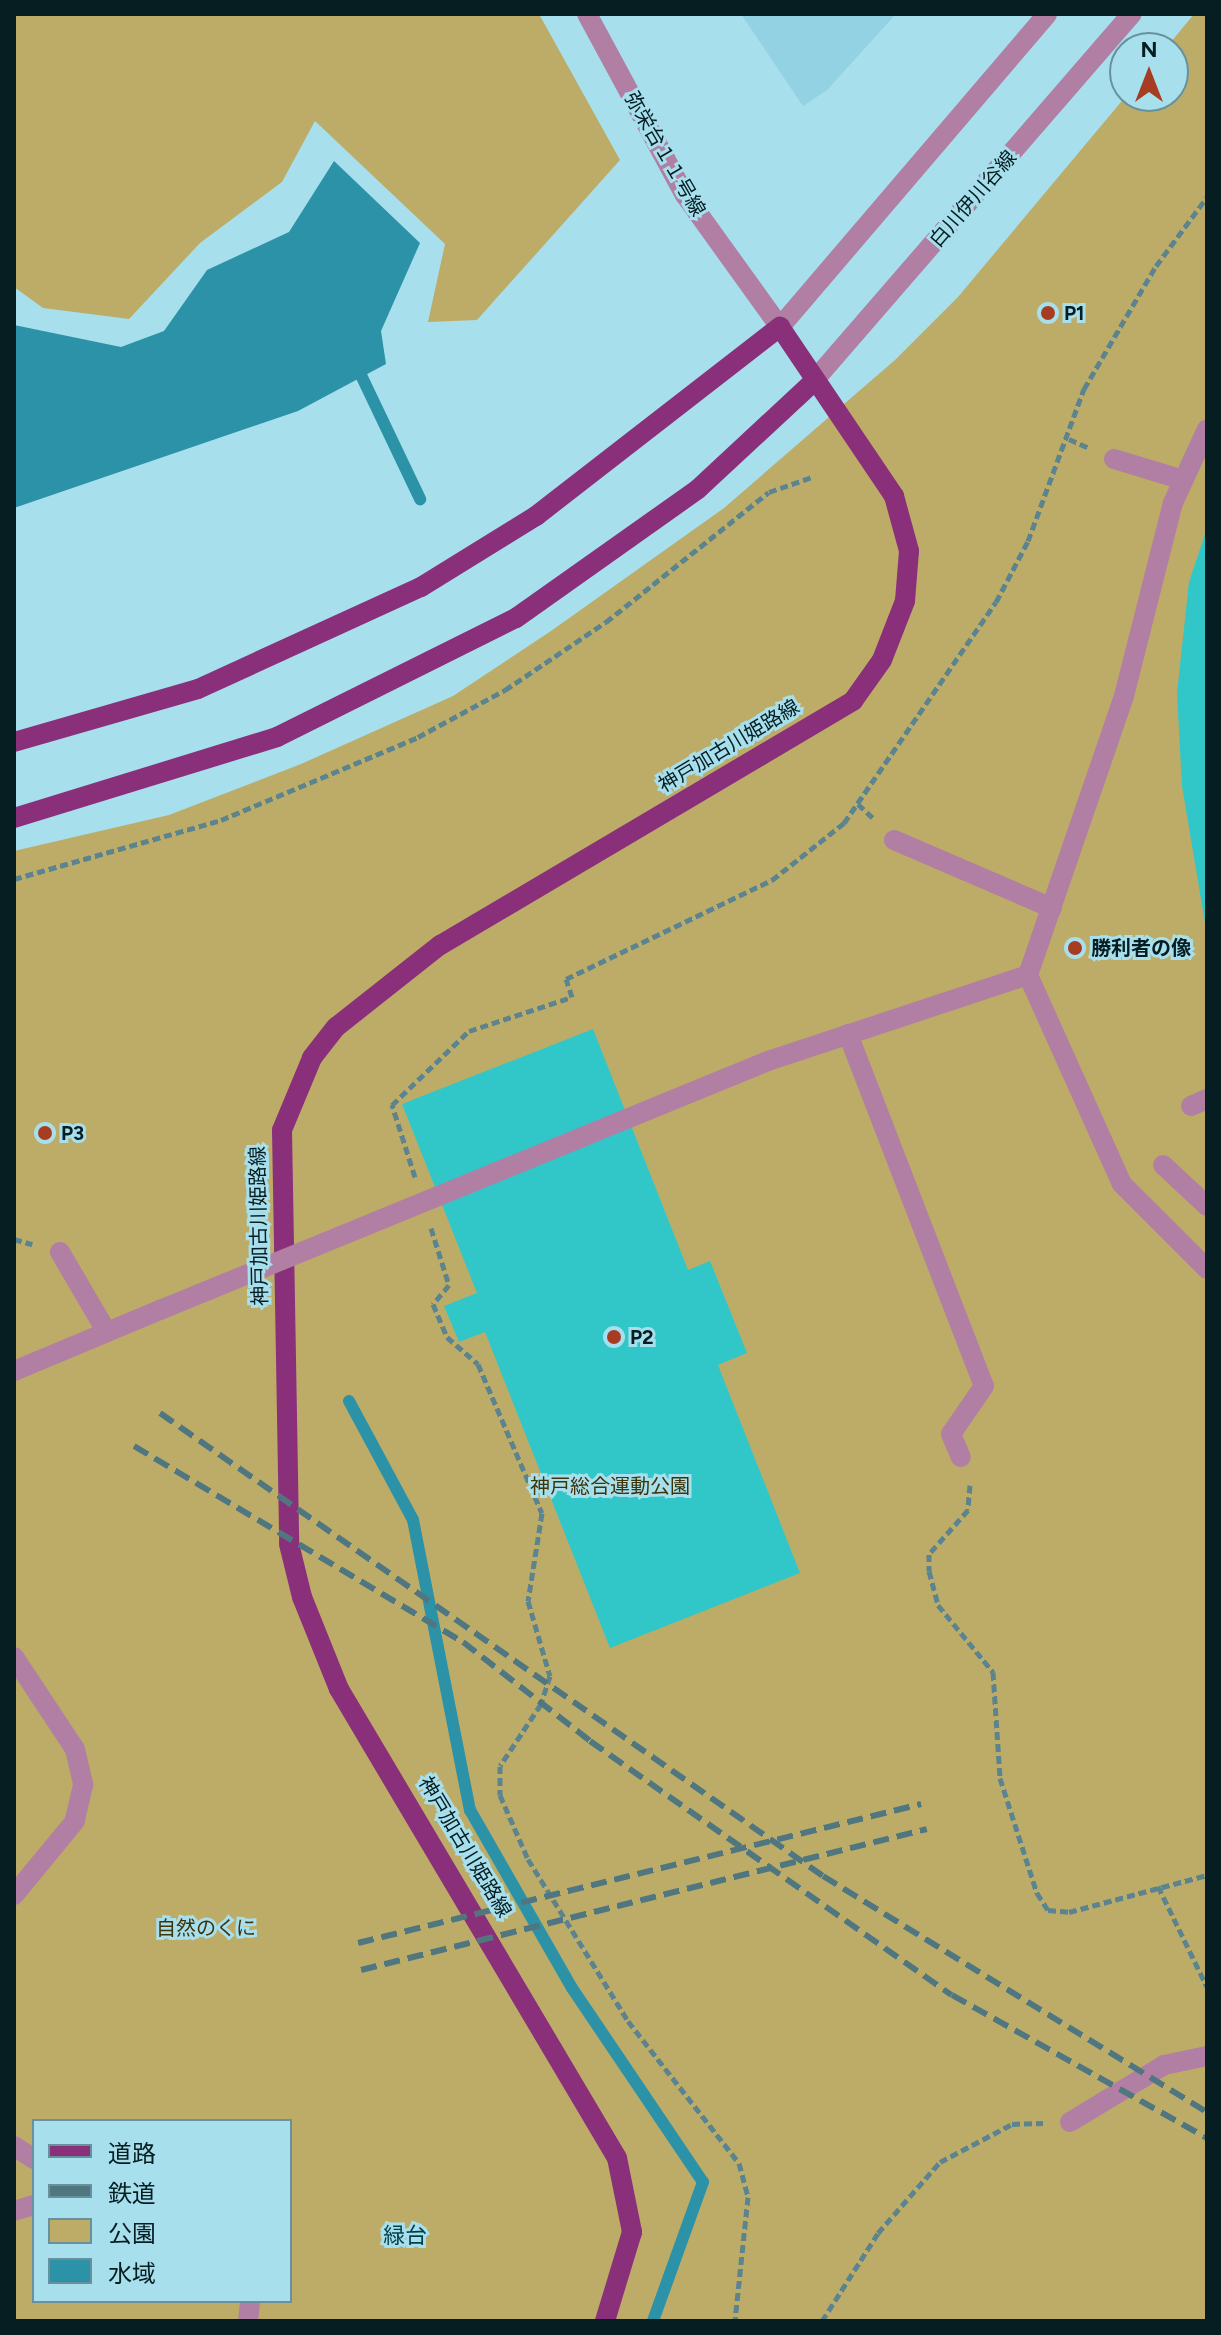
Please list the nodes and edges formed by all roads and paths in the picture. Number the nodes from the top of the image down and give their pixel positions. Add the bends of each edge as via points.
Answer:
1 (587, 14) edge
2 (1047, 14) edge
3 (1132, 14) edge
4 (1207, 197) edge
5 (780, 327) junction
6 (812, 383) junction
7 (1207, 429) edge
8 (1114, 459) dead end
9 (812, 477) dead end
10 (1183, 480) junction
11 (14, 742) edge
12 (14, 818) edge
13 (894, 840) dead end
14 (14, 879) edge
15 (1052, 908) junction
16 (1028, 975) junction
17 (566, 979) dead end
18 (848, 1034) junction
19 (1163, 1165) dead end
20 (1207, 1206) edge
21 (60, 1252) dead end
22 (1207, 1269) edge
23 (105, 1329) junction
24 (14, 1371) edge
25 (961, 1457) joint
26 (542, 1513) dead end
27 (14, 1657) edge
28 (1207, 1875) edge
29 (1158, 1886) junction
30 (14, 1895) edge
31 (1207, 1987) edge
32 (1207, 2056) edge
33 (1070, 2122) joint
34 (14, 2146) edge
35 (32, 2158) edge
36 (605, 2321) edge
37 (735, 2321) edge
38 (822, 2321) edge

1 - 5 street, 弥栄台１１号線 via 685,195
2 - 5 street
3 - 6 street, 白川伊川谷線
4 - 17 path via 1156,266 1084,389 1028,541 996,602 844,823 772,880
5 - 6 main road, 神戸加古川姫路線
5 - 11 main road via 536,516 421,587 198,689
6 - 12 main road via 698,489 504,625 277,737
6 - 36 main road, 神戸加古川姫路線 via 888,486 909,551 901,619 870,682 853,701 440,945 336,1027 312,1058 282,1130 289,1544 302,1597 339,1689 617,2158 632,2232
7 - 10 street
8 - 10 street
9 - 14 path via 769,492 606,622 505,690 418,737 221,820
10 - 15 street via 1124,696
13 - 15 street
15 - 16 street
16 - 18 street
16 - 22 street via 1122,1184
18 - 23 street, bridge via 768,1061
18 - 25 street via 984,1386 951,1434
19 - 20 street
21 - 23 street
23 - 24 street
25 - 29 path via 971,1490 968,1510 929,1554 929,1571 938,1605 993,1672 1000,1778 1037,1893 1048,1910 1069,1912
26 - 37 path via 528,1601 550,1676 541,1704 500,1766 500,1795 528,1859 620,2008 739,2163 748,2197
27 - 30 street via 75,1749 83,1785 75,1821
28 - 29 path
29 - 31 path
32 - 33 street via 1164,2065
33 - 38 path via 1012,2124 940,2162 878,2233
34 - 35 street

